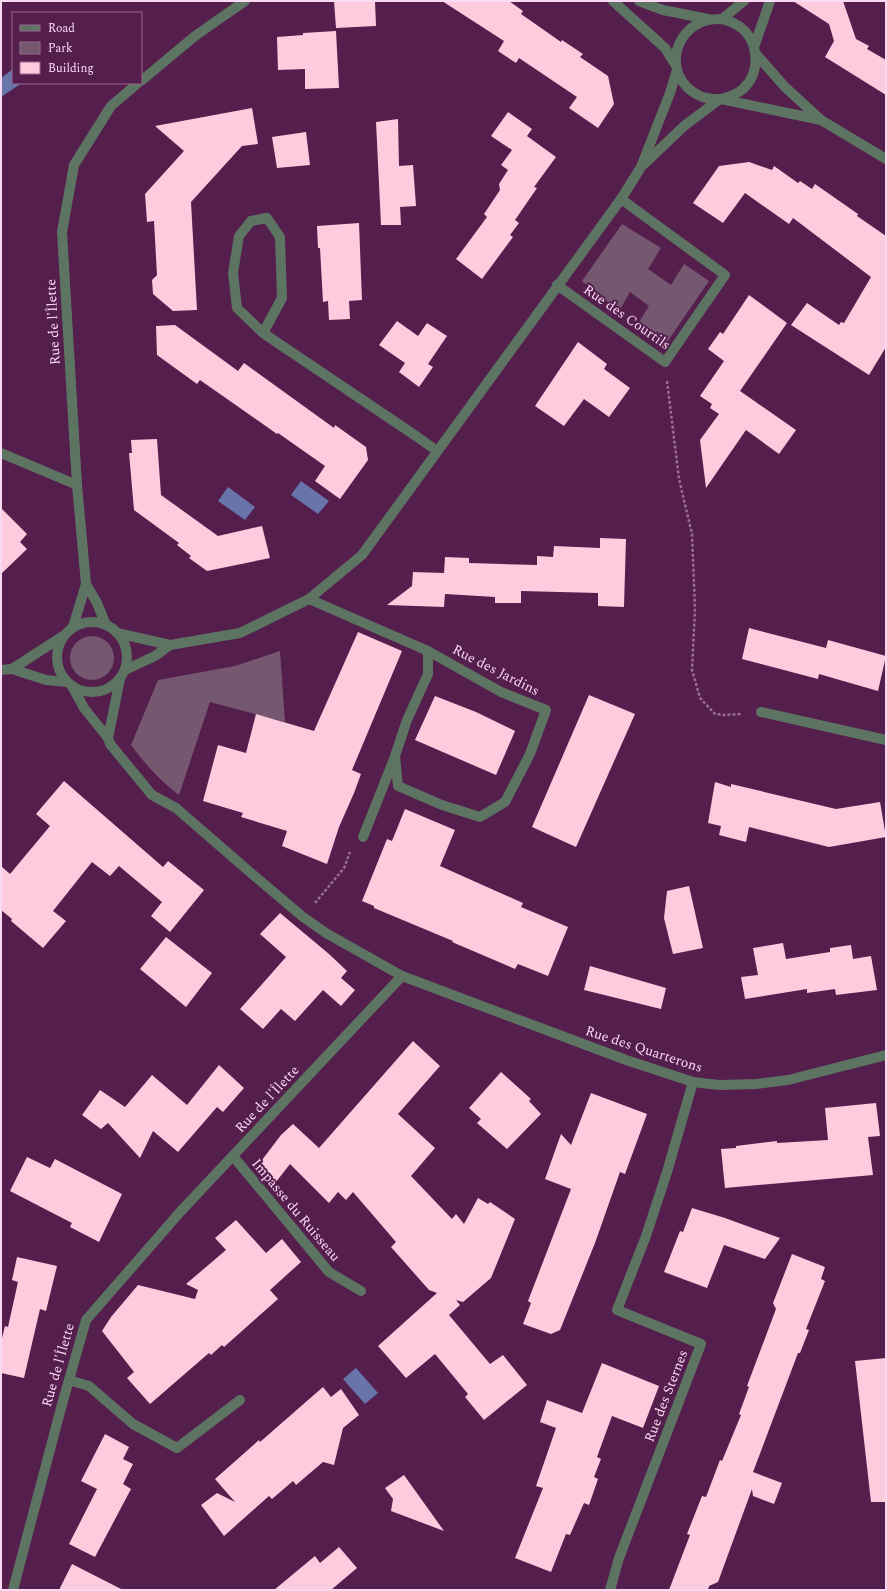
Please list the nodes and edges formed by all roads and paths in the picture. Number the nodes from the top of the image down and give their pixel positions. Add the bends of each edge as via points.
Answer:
1 (245, 1) edge
2 (613, 1) edge
3 (639, 1) edge
4 (744, 1) edge
5 (770, 1) edge
6 (710, 19) junction
7 (722, 19) junction
8 (755, 51) junction
9 (676, 67) junction
10 (142, 80) edge
11 (137, 84) edge
12 (720, 99) junction
13 (821, 120) junction
14 (886, 159) edge
15 (641, 167) junction
16 (621, 199) junction
17 (557, 285) junction
18 (263, 333) junction
19 (665, 362) junction
20 (437, 451) junction
21 (1, 453) edge
22 (77, 485) junction
23 (86, 584) junction
24 (309, 599) junction
25 (106, 625) junction
26 (73, 627) junction
27 (117, 632) junction
28 (65, 635) junction
29 (170, 645) junction
30 (428, 650) junction
31 (12, 668) junction
32 (1, 670) edge
33 (122, 675) junction
34 (69, 684) junction
35 (761, 712) joint
36 (108, 738) junction
37 (886, 740) edge
38 (395, 756) junction
39 (363, 837) joint
40 (303, 917) junction
41 (402, 976) junction
42 (886, 1055) edge
43 (693, 1082) junction
44 (233, 1156) junction
45 (361, 1291) dead end
46 (69, 1380) junction
47 (240, 1400) dead end
48 (13, 1590) edge
49 (610, 1590) edge

1 - 10 street via 195,36
2 - 9 street via 665,48
3 - 6 street via 663,10
4 - 7 street
5 - 8 street
6 - 7 street
6 - 9 street via 698,23 680,40 676,52
7 - 8 street via 742,28
8 - 12 street via 755,67 751,78 733,95
8 - 13 street via 785,87
9 - 12 street via 689,89 698,95
9 - 15 street via 670,93
11 - 22 street, Rue de l'Îlette via 111,106 74,165 62,232
12 - 13 street
12 - 15 street via 684,126
13 - 14 street
15 - 16 street
16 - 17 street
16 - 19 street, Rue des Courtils via 726,275
17 - 19 street, Rue des Courtils
17 - 20 street
18 - 18 street via 282,298 280,237 267,218 250,221 239,236 233,273 237,308
18 - 20 street
19 - 35 path via 679,479 692,534 695,609 692,670 700,698 715,714
20 - 24 street via 362,555
21 - 22 street
22 - 23 street, Rue de l'Îlette
23 - 25 street, Rue de l'Îlette
23 - 26 street, Rue de l'Îlette
24 - 29 street via 240,632
24 - 30 street, Rue des Jardins
25 - 26 street via 95,622
25 - 27 street
26 - 28 street
27 - 29 street
27 - 33 street via 127,650
28 - 31 street
28 - 34 street via 56,656 63,679
29 - 33 street
30 - 38 street, Rue des Jardins via 428,674 406,720
30 - 38 street, Rue des Jardins via 501,692 546,710 530,754 505,802 480,816 442,805 398,786
31 - 32 street
31 - 34 street via 46,680
33 - 34 street via 113,686 94,693 82,692
33 - 36 street
34 - 36 street
35 - 37 street
36 - 40 street via 110,744 152,795 176,808
38 - 39 street, Rue des Jardins
39 - 40 path via 354,842 344,868
40 - 41 street
41 - 43 street, Rue des Quarterons via 626,1060
41 - 44 street, Rue de l'Îlette
42 - 43 street, Rue des Quarterons via 788,1080 719,1085
43 - 49 street, Rue des Sternes via 648,1229 617,1310 701,1344
44 - 45 street, Impasse du Ruisseau via 329,1272
44 - 46 street, Rue de l'Îlette via 181,1211 86,1320
46 - 47 street via 89,1386 133,1424 177,1448
46 - 48 street, Rue de l'Îlette

